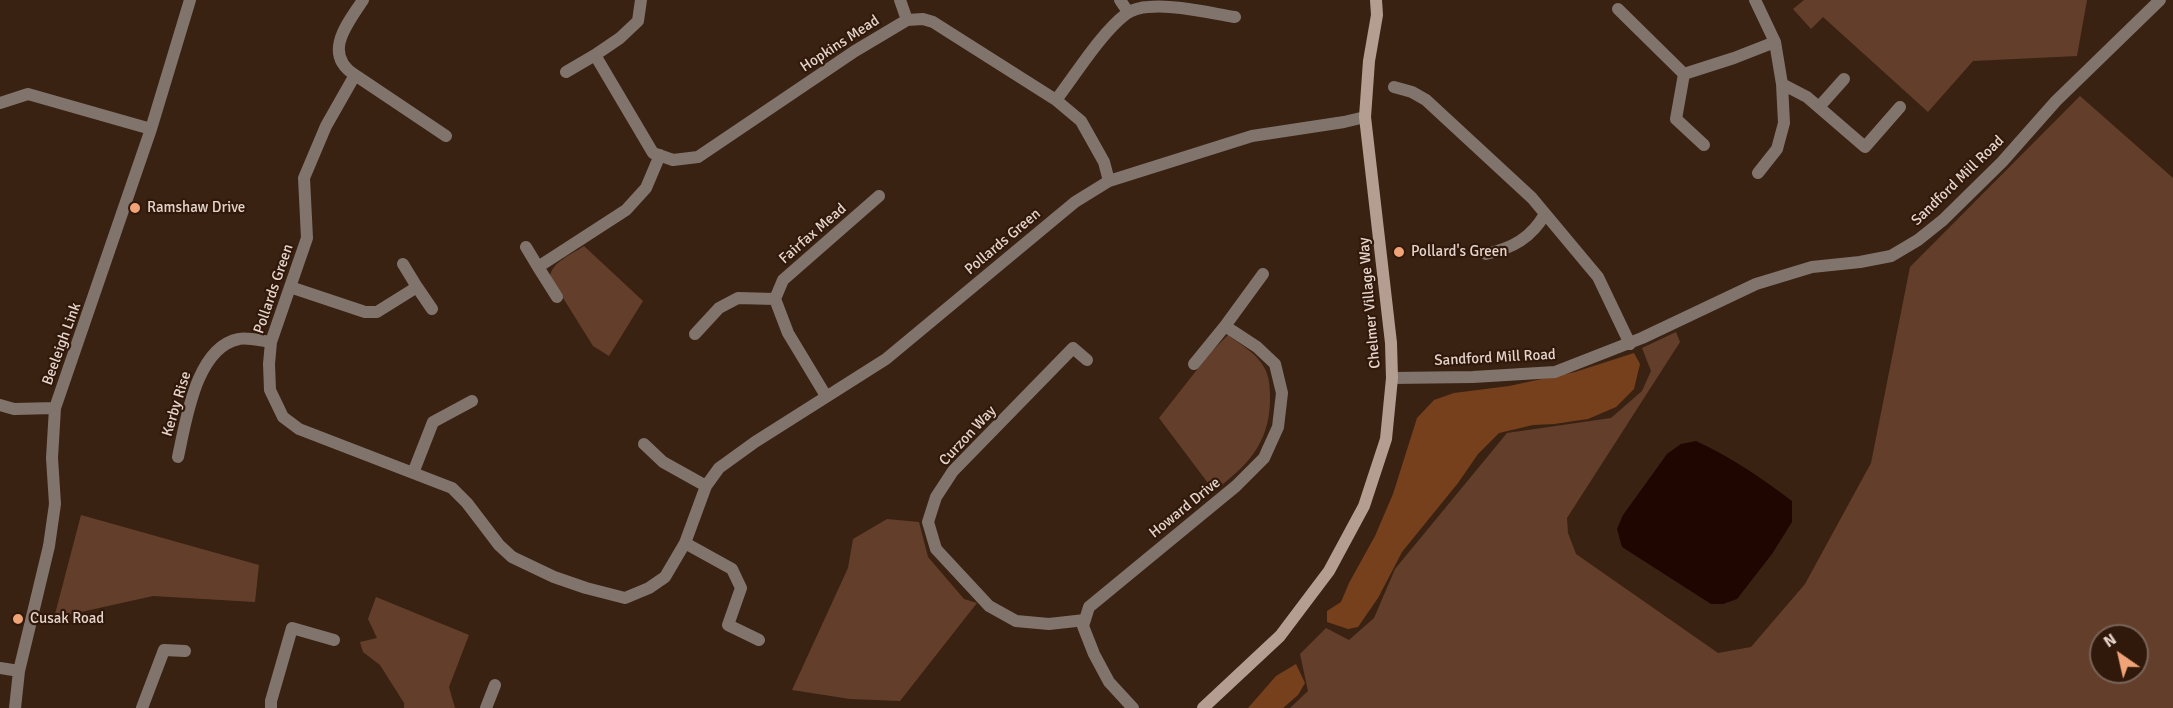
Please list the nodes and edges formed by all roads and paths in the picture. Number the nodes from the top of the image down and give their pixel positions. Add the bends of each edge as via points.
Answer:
1 (190, 0) edge
2 (363, 0) edge
3 (641, 0) edge
4 (900, 0) edge
5 (1120, 0) edge
6 (1376, 0) edge
7 (1385, 0) edge
8 (1755, 0) edge
9 (2160, 0) edge
10 (1618, 9) dead end
11 (1128, 12) junction
12 (1377, 15) junction
13 (1235, 17) dead end
14 (907, 20) junction
15 (1775, 42) junction
16 (595, 55) junction
17 (566, 72) dead end
18 (1684, 74) junction
19 (355, 75) junction
20 (1844, 79) dead end
21 (1782, 84) junction
22 (1394, 87) dead end
23 (1056, 100) junction
24 (0, 103) edge
25 (1819, 107) junction
26 (1900, 107) dead end
27 (1365, 117) junction
28 (152, 129) junction
29 (446, 136) dead end
30 (1704, 146) dead end
31 (660, 155) junction
32 (1758, 173) dead end
33 (1109, 181) junction
34 (879, 196) dead end
35 (1545, 214) junction
36 (526, 247) dead end
37 (1486, 254) dead end
38 (403, 264) dead end
39 (538, 267) junction
40 (1263, 274) dead end
41 (290, 287) junction
42 (417, 287) junction
43 (557, 297) dead end
44 (775, 299) junction
45 (432, 309) dead end
46 (1225, 326) junction
47 (695, 334) dead end
48 (271, 342) junction
49 (1630, 344) junction
50 (1087, 360) dead end
51 (1194, 364) dead end
52 (1392, 378) junction
53 (826, 396) junction
54 (472, 401) dead end
55 (0, 405) edge
56 (55, 408) junction
57 (644, 444) dead end
58 (178, 457) dead end
59 (413, 472) junction
60 (706, 486) junction
61 (685, 543) junction
62 (1085, 620) junction
63 (334, 640) dead end
64 (759, 640) dead end
65 (185, 651) dead end
66 (0, 668) edge
67 (19, 671) junction
68 (495, 685) dead end
69 (15, 708) edge
70 (142, 708) edge
71 (271, 708) edge
72 (486, 708) edge
73 (1133, 708) edge
74 (1203, 708) edge

1 - 28 street, Beeleigh Link
2 - 19 street via 342,32 339,50 340,61
3 - 16 street via 638,21
4 - 14 street
5 - 11 street
6 - 12 street, Chelmer Village Way
7 - 12 street, Chelmer Village Way
8 - 15 street
9 - 49 street, Sandford Mill Road via 2056,101 1944,220 1918,240 1891,256 1812,267 1756,284
10 - 18 street
11 - 13 street via 1148,7
11 - 23 street
12 - 27 street, Chelmer Village Way
14 - 23 street via 933,22
14 - 31 street, Hopkins Mead via 698,157 673,160
15 - 18 street
15 - 21 street
16 - 17 street
16 - 31 street via 653,153
18 - 30 street via 1676,119
19 - 29 street
19 - 41 street, Pollards Green via 326,126 304,178 308,238
20 - 25 street
21 - 25 street
21 - 32 street via 1784,123 1777,148
22 - 35 street via 1426,100 1533,198
23 - 33 street via 1081,121 1104,162
24 - 28 street via 28,94
25 - 26 street via 1865,147
27 - 33 street, Pollards Green via 1252,136
27 - 52 street, Chelmer Village Way
28 - 56 street, Beeleigh Link
31 - 39 street via 646,188 626,210
33 - 53 street, Pollards Green via 1075,202 886,359
34 - 44 street, Fairfax Mead via 783,280
35 - 37 street via 1519,242
35 - 49 street via 1598,277
36 - 39 street
38 - 42 street
39 - 43 street
40 - 46 street
41 - 42 street via 365,312 376,312
41 - 48 street, Pollards Green
42 - 45 street
44 - 47 street via 738,298 719,308
44 - 53 street via 788,333
46 - 51 street
46 - 62 street, Howard Drive via 1275,364 1282,393 1278,427 1264,458 1236,486 1089,608
48 - 58 street, Kerby Rise via 240,338 222,345 206,364 190,405
48 - 59 street, Pollards Green via 270,390 283,417 298,429
49 - 52 street, Sandford Mill Road via 1555,372
50 - 62 street, Curzon Way via 1073,348 953,471 936,497 928,522 936,549 989,606 1016,621 1048,624
52 - 74 street, Chelmer Village Way via 1386,439 1364,506 1329,571 1281,636
53 - 60 street, Pollards Green via 733,456
54 - 59 street via 433,422
55 - 56 street via 14,409
56 - 67 street, Beeleigh Link via 55,504
57 - 60 street via 663,462
59 - 61 street, Pollards Green via 452,488 512,557 596,591 625,598 649,588 664,577
60 - 61 street, Pollards Green
61 - 64 street via 732,569 741,588 728,625
62 - 73 street via 1083,626 1109,682
63 - 71 street via 292,628
65 - 70 street via 164,650
66 - 67 street
67 - 69 street, Beeleigh Link
68 - 72 street

